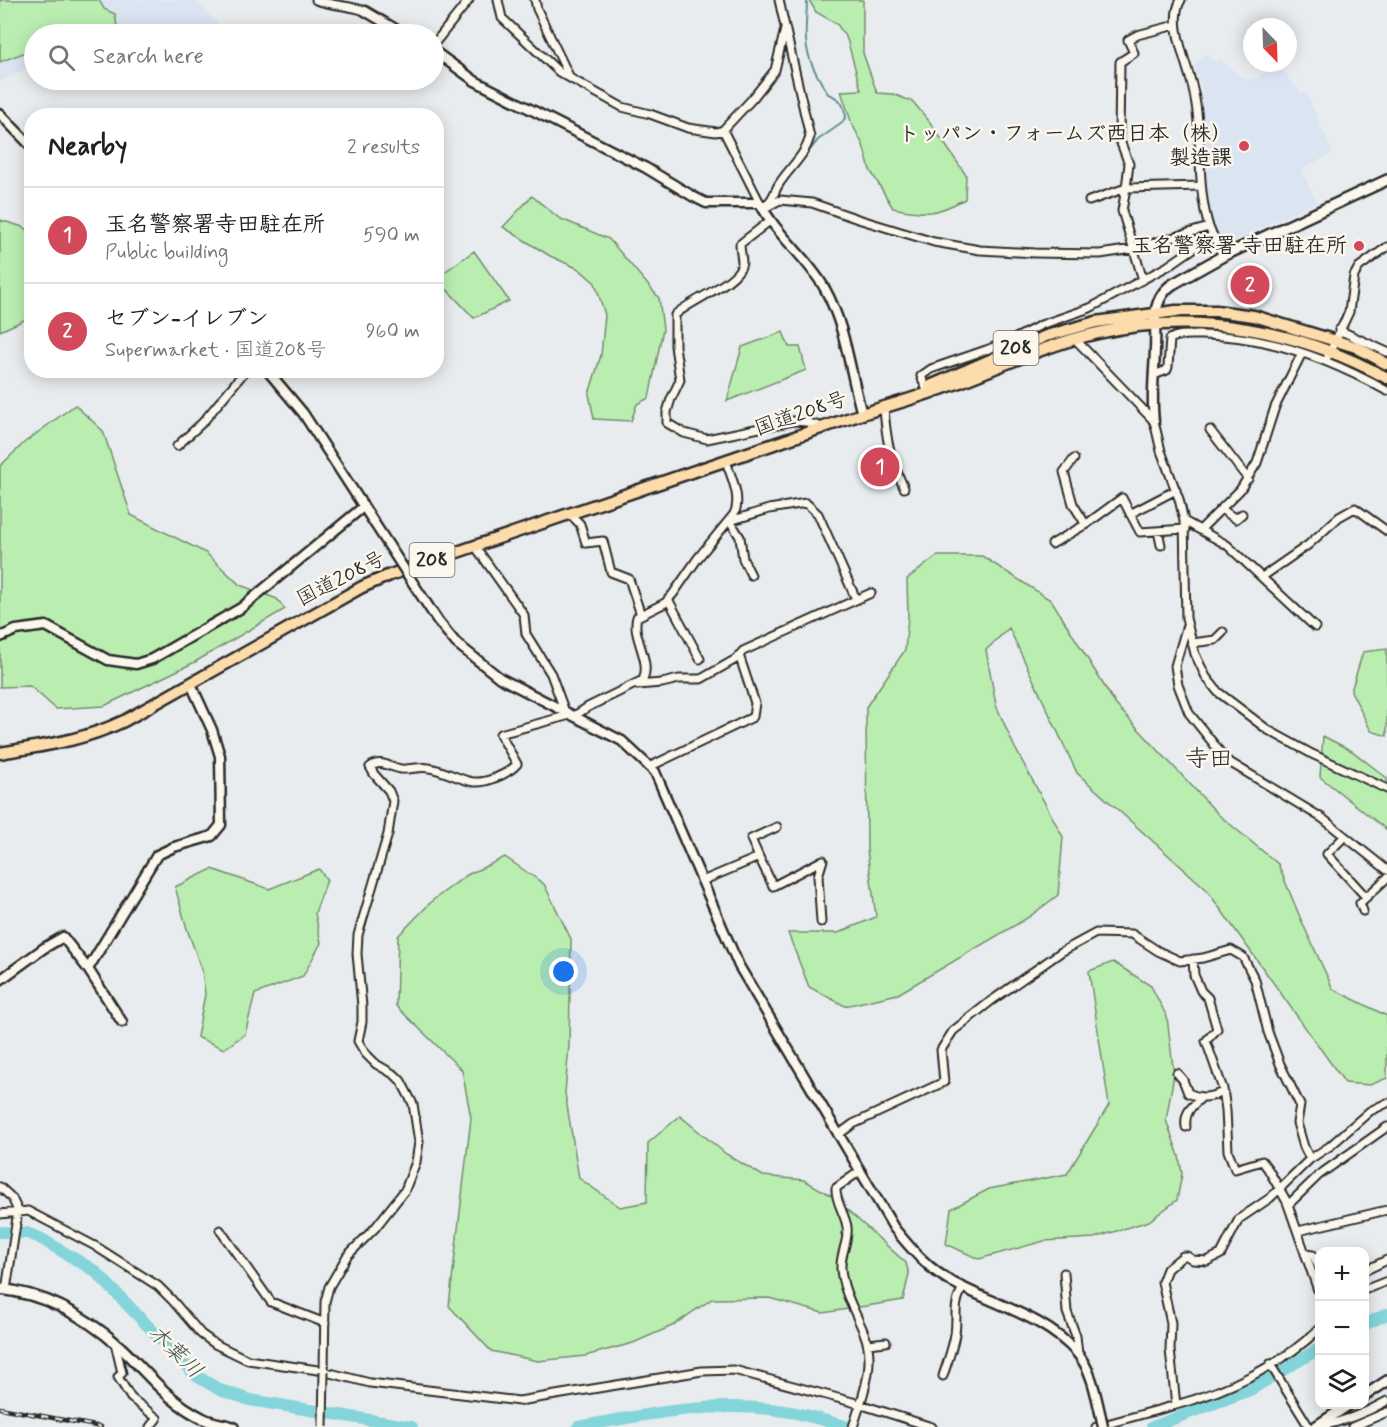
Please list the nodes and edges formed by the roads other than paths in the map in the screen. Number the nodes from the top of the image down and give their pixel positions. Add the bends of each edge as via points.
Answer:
1 (316, 0) edge
2 (469, 0) edge
3 (498, 0) edge
4 (535, 0) edge
5 (780, 0) edge
6 (1181, 0) edge
7 (362, 13) joint
8 (384, 24) edge
9 (1176, 25) junction
10 (785, 29) junction
11 (444, 31) edge
12 (444, 58) edge
13 (570, 78) junction
14 (0, 114) edge
15 (723, 130) junction
16 (24, 139) edge
17 (1387, 180) edge
18 (1202, 186) junction
19 (1126, 188) junction
20 (1089, 201) dead end
21 (762, 207) junction
22 (771, 220) junction
23 (1209, 227) junction
24 (1213, 235) junction
25 (1387, 246) edge
26 (1133, 249) junction
27 (1223, 256) junction
28 (1143, 280) junction
29 (1155, 314) junction
30 (1041, 325) junction
31 (1155, 326) junction
32 (1046, 336) junction
33 (1075, 339) junction
34 (1333, 345) junction
35 (1387, 352) edge
36 (1302, 353) junction
37 (1387, 364) edge
38 (1154, 375) junction
39 (239, 378) edge
40 (274, 378) edge
41 (1387, 378) edge
42 (926, 388) junction
43 (1387, 391) edge
44 (884, 407) junction
45 (862, 414) junction
46 (1154, 421) junction
47 (823, 427) junction
48 (1210, 430) dead end
49 (177, 446) dead end
50 (1074, 459) dead end
51 (726, 461) junction
52 (1248, 479) junction
53 (904, 488) dead end
54 (1176, 490) junction
55 (363, 507) junction
56 (1221, 509) junction
57 (570, 514) junction
58 (1130, 514) junction
59 (1242, 514) dead end
60 (730, 521) junction
61 (1086, 525) junction
62 (1185, 525) junction
63 (1201, 529) junction
64 (1158, 531) junction
65 (1387, 531) edge
66 (1052, 544) dead end
67 (1161, 545) dead end
68 (475, 546) junction
69 (751, 575) dead end
70 (1262, 577) junction
71 (871, 593) dead end
72 (668, 599) junction
73 (856, 599) junction
74 (641, 615) junction
75 (1187, 623) junction
76 (1315, 627) dead end
77 (1223, 632) dead end
78 (0, 637) edge
79 (1192, 643) junction
80 (739, 655) junction
81 (700, 659) dead end
82 (190, 684) junction
83 (635, 685) junction
84 (570, 714) junction
85 (0, 753) edge
86 (649, 767) junction
87 (1387, 789) edge
88 (777, 827) dead end
89 (1344, 837) junction
90 (759, 857) junction
91 (1387, 870) edge
92 (1387, 878) edge
93 (702, 881) junction
94 (1366, 897) junction
95 (1363, 911) dead end
96 (821, 922) dead end
97 (1193, 959) junction
98 (88, 969) junction
99 (0, 980) edge
100 (122, 1022) dead end
101 (1177, 1073) dead end
102 (1223, 1092) junction
103 (1201, 1098) junction
104 (1387, 1103) edge
105 (1186, 1127) dead end
106 (1387, 1127) edge
107 (838, 1135) junction
108 (1311, 1159) junction
109 (860, 1171) junction
110 (0, 1187) edge
111 (1279, 1190) junction
112 (1288, 1205) junction
113 (1387, 1210) edge
114 (0, 1214) edge
115 (18, 1214) junction
116 (220, 1230) dead end
117 (1298, 1231) junction
118 (1305, 1254) junction
119 (1315, 1259) edge
120 (1387, 1260) edge
121 (1369, 1269) edge
122 (1064, 1273) dead end
123 (1387, 1281) edge
124 (1315, 1282) edge
125 (5, 1287) edge
126 (963, 1287) junction
127 (1369, 1288) edge
128 (324, 1323) junction
129 (1315, 1332) edge
130 (886, 1341) dead end
131 (115, 1343) junction
132 (868, 1344) junction
133 (1078, 1354) junction
134 (1272, 1366) junction
135 (943, 1376) dead end
136 (1387, 1381) edge
137 (1369, 1393) edge
138 (1387, 1401) edge
139 (860, 1404) junction
140 (1176, 1405) junction
141 (1343, 1409) edge
142 (1387, 1412) edge
143 (1307, 1424) edge
144 (150, 1427) edge
145 (233, 1427) edge
146 (323, 1427) edge
147 (853, 1427) edge
148 (932, 1427) edge
149 (1096, 1427) edge
150 (1103, 1427) edge
151 (1316, 1427) edge
152 (1352, 1427) edge

1 - 7 street via 354,7
2 - 11 street
3 - 13 street via 502,18 513,30
4 - 13 street
5 - 10 street
6 - 9 street
7 - 8 street
9 - 18 street via 1199,122
9 - 19 street via 1137,34 1128,40 1134,53 1120,62 1119,138 1129,164
10 - 15 street via 775,69
10 - 21 street via 810,136 806,150 779,183 773,198
12 - 21 street via 475,81 706,203
13 - 15 street via 622,107 688,128
14 - 16 street
15 - 21 street
17 - 27 main road
18 - 19 street
18 - 23 street
19 - 20 street
19 - 26 street via 1122,211
21 - 22 street
21 - 26 street via 780,200 812,203 934,242 980,250 1100,254
22 - 45 street via 831,300
22 - 47 street via 740,244 742,263 737,272 675,315 680,380 667,412 667,423 707,439 793,421
23 - 24 street
23 - 26 street
24 - 27 street
24 - 28 street
25 - 34 street via 1359,267 1354,276 1348,312
26 - 28 street
27 - 29 main road via 1166,288
28 - 30 street via 1090,308
29 - 31 main road
29 - 32 highway, 国道208号 / 208 via 1096,322
29 - 34 highway, 国道208号 / 208 via 1195,310 1254,315
30 - 32 street
30 - 42 street via 931,369 921,376
31 - 33 highway, 国道208号 / 208 via 1099,332
31 - 34 highway, 国道208号 / 208 via 1194,324 1253,329
31 - 38 street
32 - 42 highway, 国道208号 / 208
33 - 44 highway, 国道208号 / 208
33 - 46 street
34 - 35 street
34 - 36 street
34 - 37 highway, 国道208号 / 208 via 1356,347
34 - 41 highway, 国道208号 / 208
34 - 43 street via 1361,376
36 - 38 street via 1228,337 1177,336 1169,341 1167,370
36 - 52 street via 1275,407 1257,464
38 - 46 street
39 - 49 street
40 - 55 street via 303,413
42 - 44 highway, 国道208号 / 208
44 - 45 highway, 国道208号 / 208
44 - 53 street via 886,441
45 - 47 highway, 国道208号 / 208
46 - 54 street
47 - 51 highway, 国道208号 / 208
48 - 52 street
50 - 61 street via 1064,472 1073,504
51 - 57 highway, 国道208号 / 208
51 - 60 street via 737,502
52 - 56 street
54 - 58 street
54 - 62 street
55 - 78 street via 241,608 152,659 136,664 108,660 46,626 16,630
55 - 84 street, bridge via 456,643 500,678
56 - 59 street via 1236,519
56 - 63 street
57 - 68 highway, 国道208号 / 208
57 - 74 street via 580,524 586,543 603,541 611,572 629,579
58 - 61 street via 1122,498
58 - 64 street via 1140,532
60 - 69 street via 740,537 743,559
60 - 72 street
60 - 73 street via 806,503 818,514
61 - 66 street
62 - 63 street
62 - 64 street
62 - 75 street
63 - 70 street via 1227,545
64 - 67 street
65 - 70 street via 1355,508
68 - 82 highway, 国道208号 / 208 via 362,587
68 - 84 street via 524,615 526,634
70 - 76 street
71 - 73 street
72 - 74 street
72 - 81 street
73 - 80 street
74 - 83 street via 635,622 645,676
75 - 79 street
75 - 89 street via 1175,666 1189,713 1227,760 1322,818
77 - 79 street via 1215,640
79 - 87 street via 1206,677 1236,707 1312,754
80 - 83 street via 701,679
80 - 86 street via 755,703 753,717
82 - 85 highway, 国道208号 / 208 via 101,732
82 - 98 street via 220,756 221,825 212,836 157,855
83 - 84 street
84 - 86 street via 622,741
84 - 128 street via 500,734 517,764 488,780 474,782 426,767 402,769 379,763 370,767 393,801 388,834 358,935 362,1006 358,1041 376,1064 401,1081 415,1112 419,1142 405,1190 334,1275 325,1302
86 - 93 street via 655,772
88 - 90 street via 751,839
89 - 91 street
89 - 94 street via 1327,854
90 - 93 street
90 - 96 street via 773,886 823,860 818,876
92 - 94 street
93 - 107 street via 739,966
94 - 95 street via 1360,903
97 - 102 street via 1194,975 1214,1013 1217,1029 1206,1041
97 - 107 street via 1180,960 1158,951 1132,934 1096,933 1061,952 953,1031 941,1050 944,1082 853,1124
97 - 108 street via 1231,951 1243,957 1255,980 1280,1064 1300,1105 1298,1123
98 - 99 street via 63,937
98 - 100 street
101 - 103 street via 1188,1093
102 - 103 street
102 - 111 street via 1228,1151 1235,1169 1262,1161
103 - 105 street via 1188,1111
104 - 108 street via 1370,1111
106 - 112 street via 1319,1175
107 - 109 street
108 - 111 street
109 - 126 street via 894,1228 921,1260
109 - 132 street via 836,1188 835,1196 847,1227 840,1269
110 - 115 street via 12,1198
111 - 112 street
111 - 140 street via 1239,1219 1221,1254 1208,1261 1183,1256 1163,1275 1171,1323
112 - 117 street
113 - 117 street
114 - 115 street
115 - 125 street
115 - 139 street via 28,1211 104,1251 158,1286 214,1344 248,1360 318,1370 370,1383 519,1401 702,1371 734,1370
116 - 128 street via 271,1302
117 - 118 street
118 - 119 street
118 - 124 street
120 - 121 street
122 - 133 street via 1067,1312
123 - 127 street
125 - 131 main road via 57,1304
126 - 133 street via 1049,1328
126 - 135 street via 954,1311 956,1333
128 - 146 street, bridge
129 - 134 street
130 - 132 street
131 - 144 street via 122,1373 118,1377 131,1398 157,1418
131 - 145 main road via 168,1396 204,1419
132 - 139 street via 870,1361
133 - 150 street, bridge via 1093,1382
134 - 140 street via 1223,1390
134 - 143 street
136 - 137 main road
138 - 151 street via 1351,1419
139 - 147 street
139 - 148 street
140 - 149 street
141 - 151 main road
142 - 152 street

